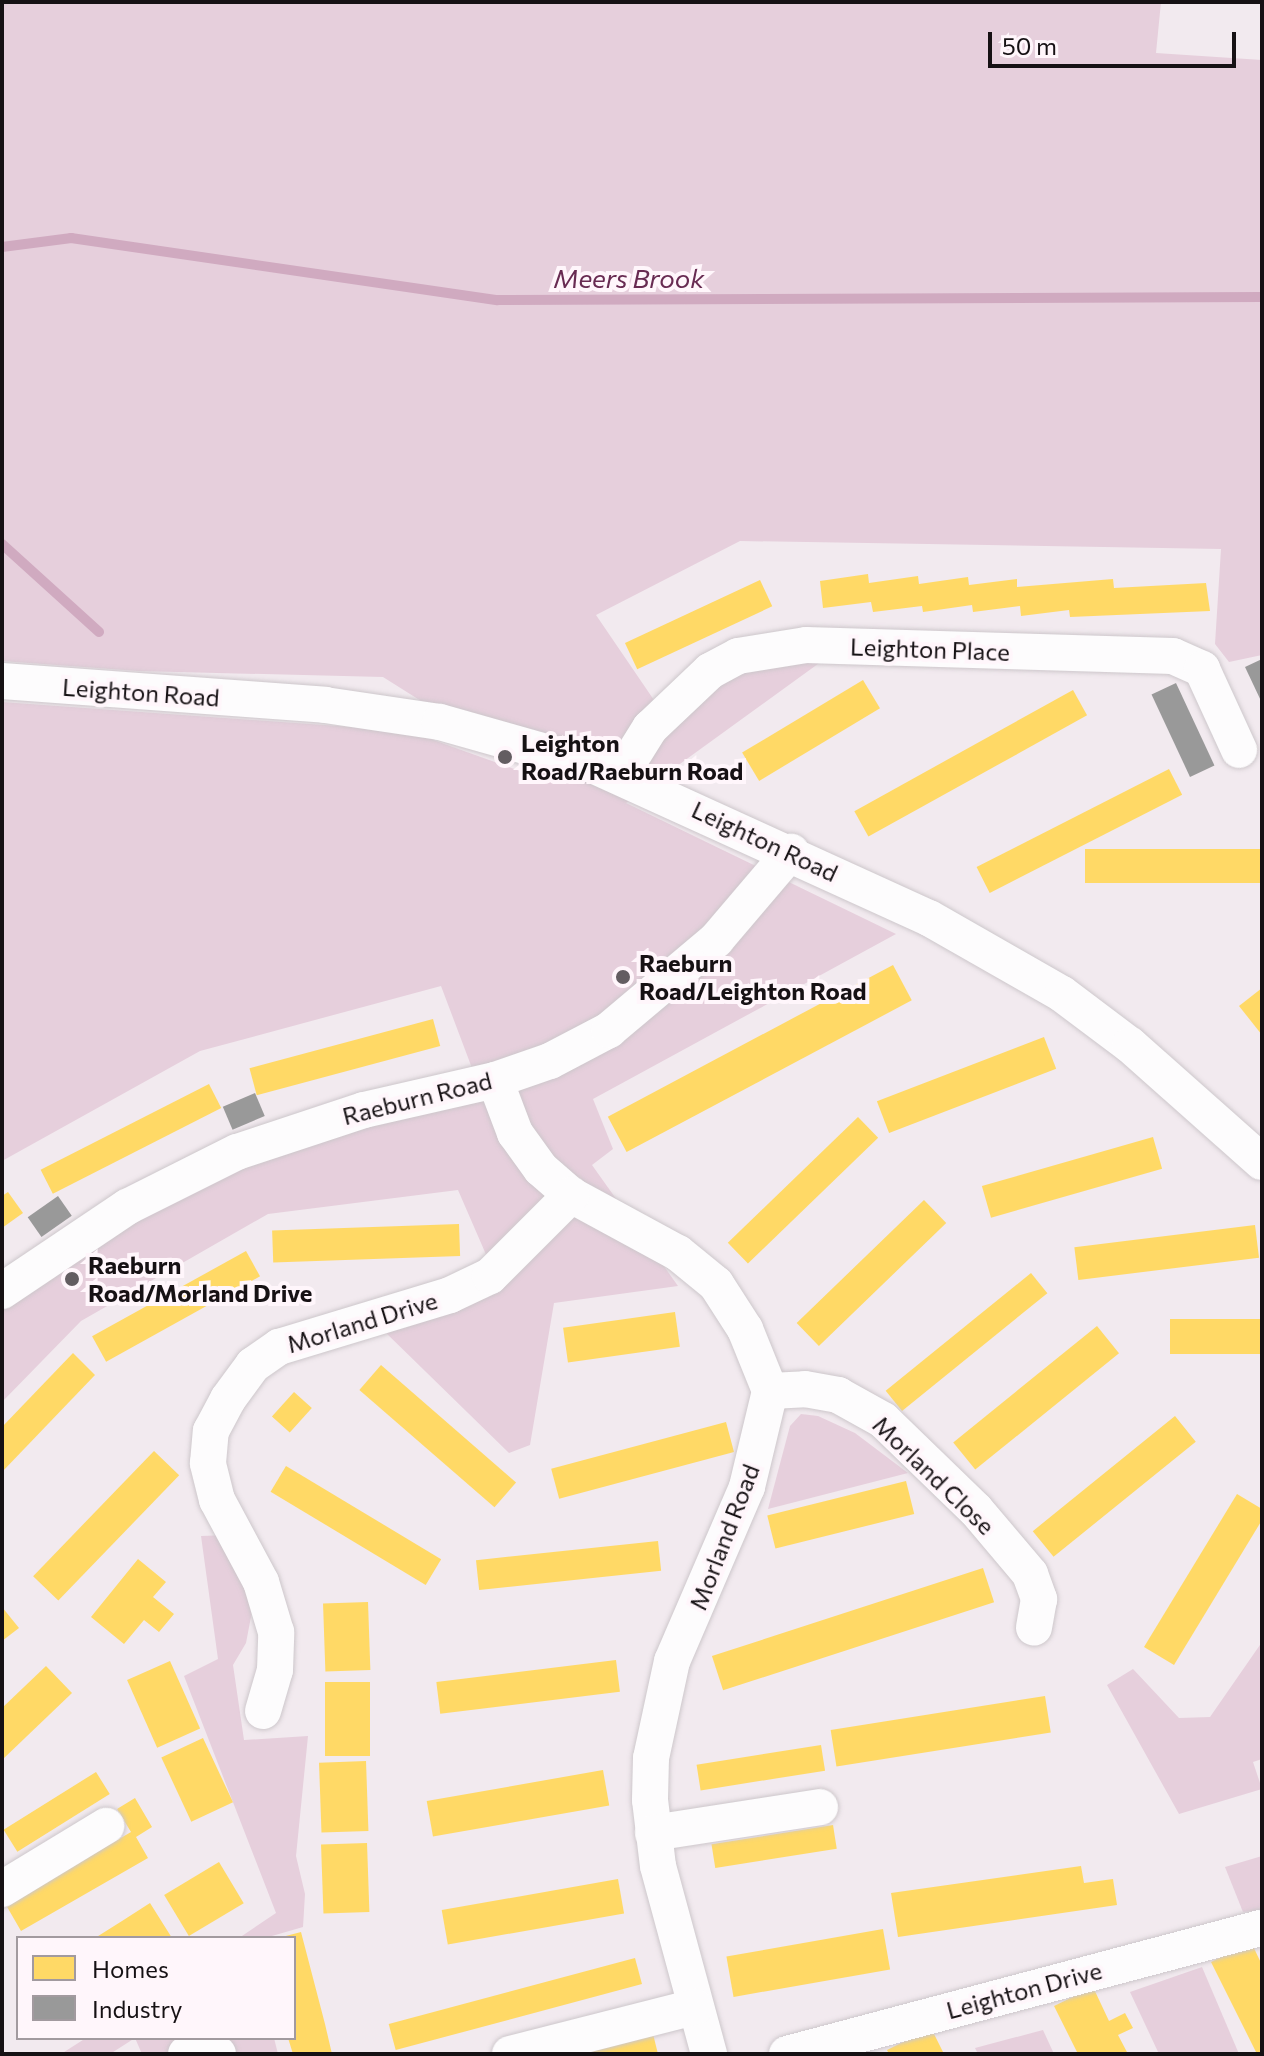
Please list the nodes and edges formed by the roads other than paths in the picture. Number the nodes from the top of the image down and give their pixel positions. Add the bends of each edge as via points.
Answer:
1 (2, 681) edge
2 (1239, 750) dead end
3 (620, 776) junction
4 (791, 852) junction
5 (495, 1080) junction
6 (1262, 1162) edge
7 (571, 1195) junction
8 (2, 1291) edge
9 (770, 1391) junction
10 (1034, 1628) dead end
11 (263, 1711) dead end
12 (820, 1807) dead end
13 (106, 1826) dead end
14 (653, 1833) junction
15 (2, 1889) edge
16 (1262, 1928) edge
17 (695, 2007) junction
18 (186, 2054) edge
19 (218, 2054) edge
20 (510, 2054) edge
21 (709, 2054) edge
22 (787, 2054) edge

1 - 3 street, Leighton Road via 325,705 440,722 529,744
2 - 3 street, Leighton Place via 1202,669 1173,656 806,645 738,656 710,671 650,728
3 - 4 street, Leighton Road
4 - 5 street, Raeburn Road via 716,940 660,991 609,1030 550,1061
4 - 6 street, Leighton Road via 929,918 1062,994 1130,1045
5 - 7 street via 515,1133 541,1169
5 - 8 street, Raeburn Road via 364,1110 237,1152 127,1207
7 - 9 street via 678,1253 716,1284 745,1329
7 - 11 street, Morland Drive via 490,1276 450,1295 279,1347 253,1365 228,1399 211,1431 208,1463 217,1500 261,1582 276,1632 275,1670
9 - 10 street, Morland Close via 805,1389 838,1395 883,1420 976,1510 1030,1574 1039,1599
9 - 14 street, Morland Road via 747,1487 672,1661 661,1700 651,1758
12 - 14 street
13 - 15 street
14 - 17 street, Morland Road
16 - 22 street, Leighton Drive
17 - 20 street
17 - 21 street, Morland Road
18 - 19 street

